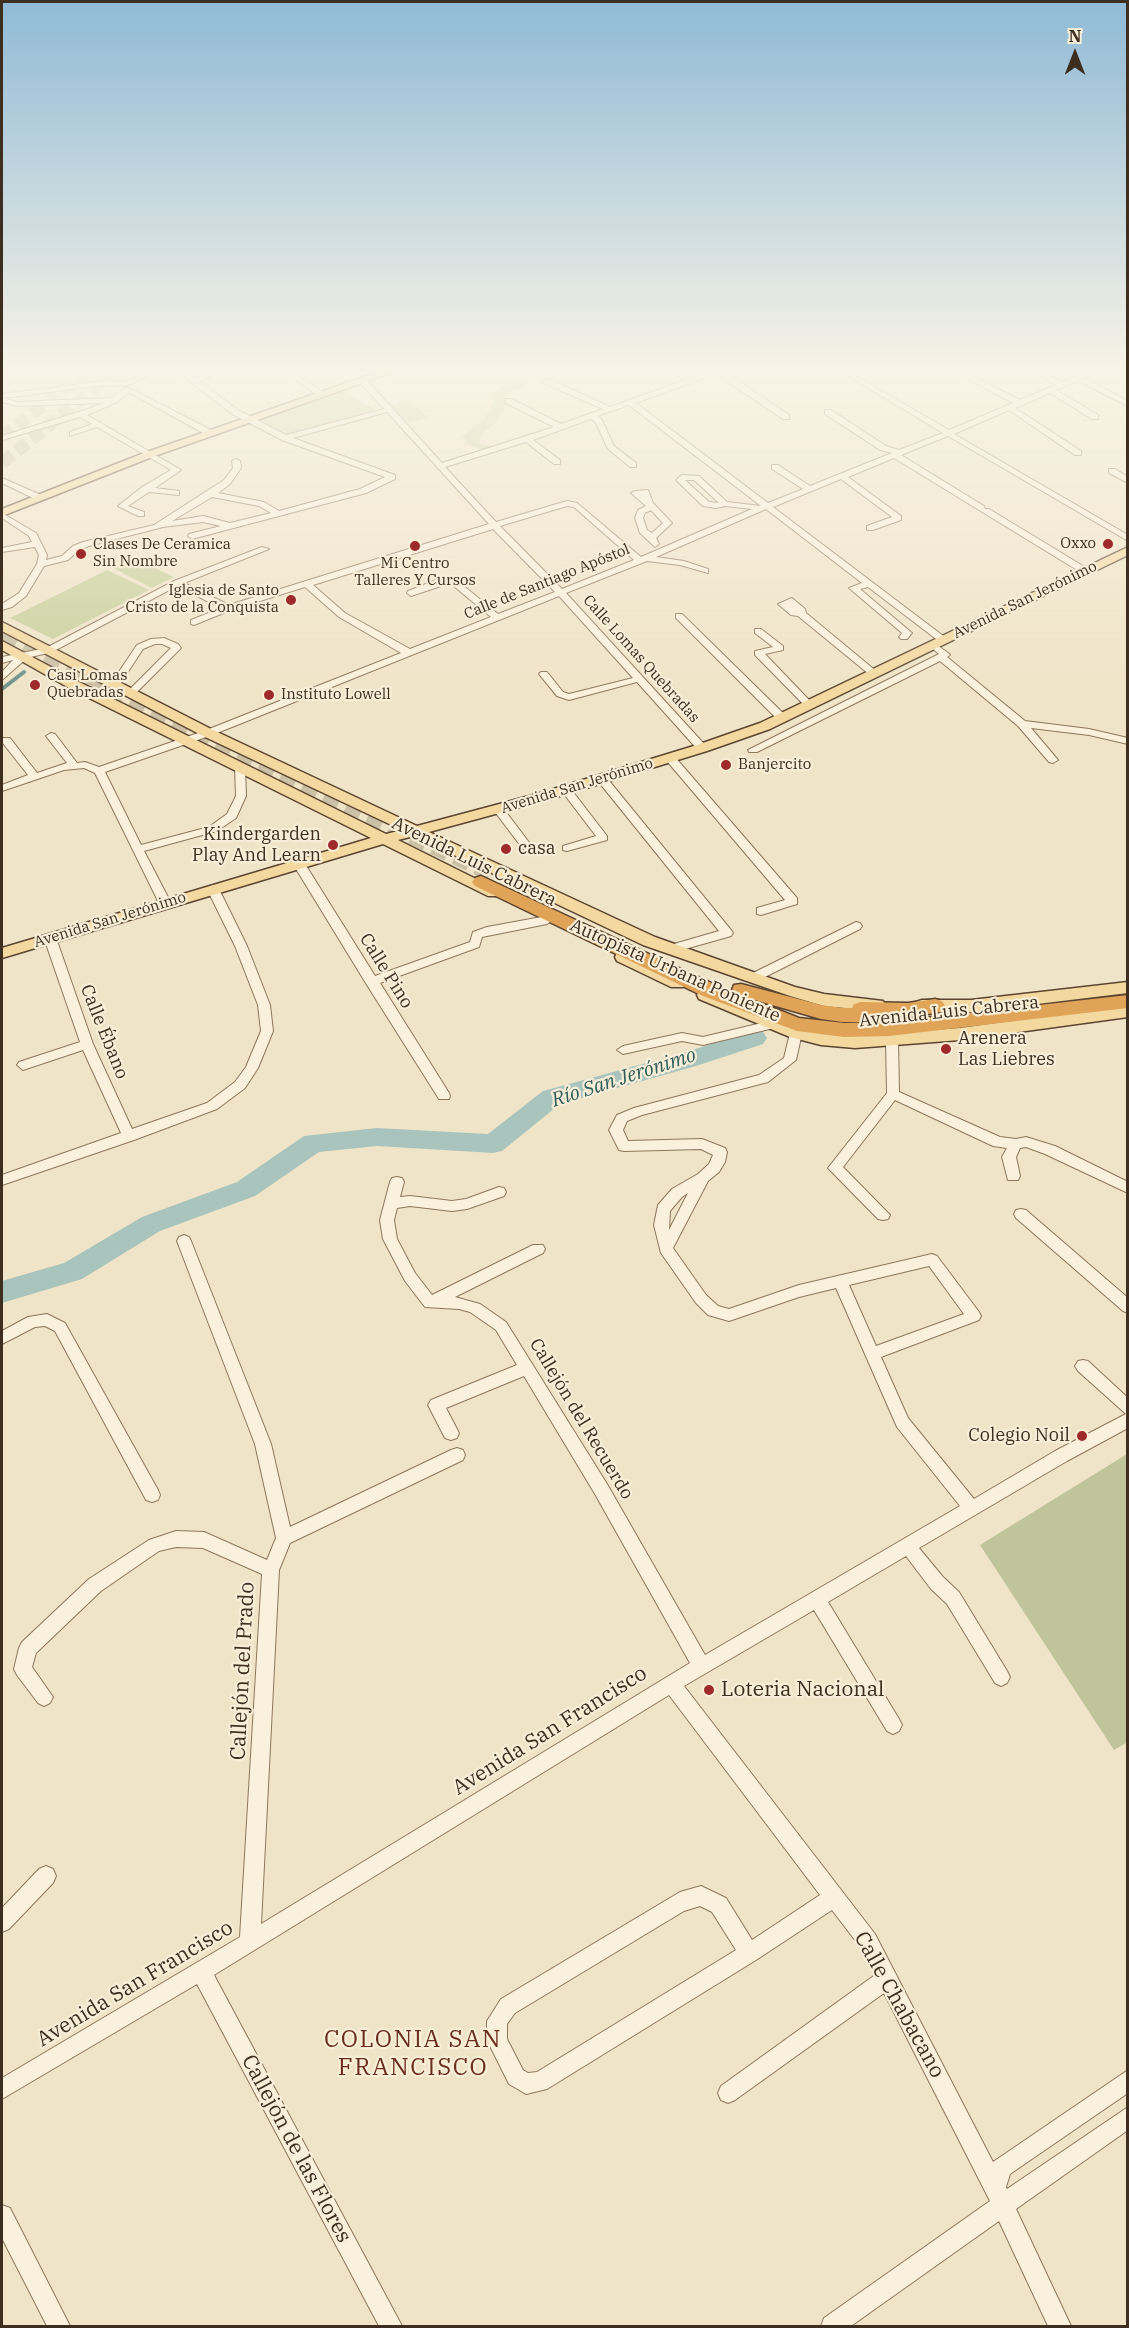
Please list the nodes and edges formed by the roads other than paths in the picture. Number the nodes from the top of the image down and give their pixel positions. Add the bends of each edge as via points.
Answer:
1 (86, 479) edge
2 (164, 479) edge
3 (228, 479) edge
4 (389, 479) edge
5 (452, 479) edge
6 (683, 479) edge
7 (697, 479) edge
8 (728, 479) edge
9 (793, 479) edge
10 (835, 479) edge
11 (846, 479) edge
12 (936, 479) edge
13 (1024, 479) edge
14 (2, 480) edge
15 (222, 486) junction
16 (233, 488) dead end
17 (146, 489) junction
18 (809, 489) junction
19 (250, 492) dead end
20 (176, 494) dead end
21 (211, 495) junction
22 (264, 496) dead end
23 (38, 497) junction
24 (725, 504) junction
25 (764, 507) junction
26 (276, 512) junction
27 (2, 514) edge
28 (141, 514) dead end
29 (227, 525) junction
30 (494, 525) junction
31 (157, 527) junction
32 (870, 528) dead end
33 (192, 536) dead end
34 (652, 537) junction
35 (1128, 539) edge
36 (38, 544) junction
37 (265, 549) dead end
38 (2, 550) edge
39 (1128, 550) edge
40 (659, 553) junction
41 (643, 560) junction
42 (40, 564) junction
43 (705, 571) dead end
44 (1084, 571) junction
45 (177, 583) junction
46 (307, 584) junction
47 (869, 584) junction
48 (411, 593) dead end
49 (561, 593) junction
50 (2, 607) edge
51 (228, 608) junction
52 (801, 614) dead end
53 (679, 616) dead end
54 (497, 618) junction
55 (194, 622) dead end
56 (2, 626) edge
57 (758, 632) dead end
58 (904, 638) dead end
59 (938, 642) junction
60 (2, 645) edge
61 (50, 650) junction
62 (409, 653) junction
63 (23, 656) junction
64 (943, 656) junction
65 (2, 660) edge
66 (544, 674) dead end
67 (870, 675) junction
68 (2, 677) edge
69 (639, 679) junction
70 (115, 685) junction
71 (130, 693) junction
72 (809, 705) junction
73 (782, 718) junction
74 (1022, 724) junction
75 (208, 734) junction
76 (51, 736) dead end
77 (6, 740) dead end
78 (186, 741) junction
79 (1128, 741) edge
80 (702, 748) junction
81 (753, 750) dead end
82 (670, 758) junction
83 (1053, 760) dead end
84 (74, 765) junction
85 (240, 767) junction
86 (99, 771) junction
87 (35, 777) junction
88 (602, 779) junction
89 (2, 788) edge
90 (566, 790) junction
91 (499, 810) junction
92 (388, 817) junction
93 (366, 830) junction
94 (417, 830) junction
95 (384, 839) junction
96 (527, 848) dead end
97 (567, 848) dead end
98 (138, 849) junction
99 (462, 852) junction
100 (299, 864) junction
101 (442, 868) junction
102 (213, 889) junction
103 (165, 903) junction
104 (761, 911) dead end
105 (547, 920) junction
106 (856, 926) dead end
107 (50, 938) junction
108 (671, 949) junction
109 (2, 953) edge
110 (715, 981) junction
111 (371, 982) junction
112 (753, 986) junction
113 (790, 991) junction
114 (1125, 994) edge
115 (812, 1004) junction
116 (935, 1006) junction
117 (971, 1006) junction
118 (1128, 1011) edge
119 (776, 1022) junction
120 (1004, 1028) junction
121 (796, 1033) junction
122 (892, 1040) junction
123 (855, 1042) junction
124 (87, 1044) junction
125 (623, 1050) dead end
126 (23, 1065) dead end
127 (893, 1094) junction
128 (444, 1096) dead end
129 (129, 1137) junction
130 (1016, 1144) junction
131 (1013, 1176) dead end
132 (702, 1178) junction
133 (2, 1180) edge
134 (397, 1182) dead end
135 (1128, 1188) edge
136 (499, 1192) dead end
137 (391, 1204) junction
138 (1021, 1214) dead end
139 (883, 1215) dead end
140 (184, 1241) dead end
141 (538, 1249) dead end
142 (666, 1249) junction
143 (840, 1282) junction
144 (430, 1303) junction
145 (1128, 1306) edge
146 (2, 1338) edge
147 (873, 1354) junction
148 (1083, 1366) dead end
149 (527, 1368) junction
150 (1128, 1408) edge
151 (1128, 1420) edge
152 (451, 1433) dead end
153 (457, 1455) dead end
154 (152, 1495) dead end
155 (972, 1509) junction
156 (284, 1538) junction
157 (908, 1546) junction
158 (271, 1570) junction
159 (817, 1600) junction
160 (702, 1667) junction
161 (1001, 1677) dead end
162 (671, 1684) junction
163 (44, 1696) dead end
164 (893, 1725) dead end
165 (46, 1876) dead end
166 (834, 1897) junction
167 (2, 1922) edge
168 (250, 1942) junction
169 (749, 1953) junction
170 (201, 1971) junction
171 (888, 1978) junction
172 (1128, 2080) edge
173 (2, 2089) edge
174 (728, 2093) dead end
175 (1128, 2117) edge
176 (999, 2197) junction
177 (2, 2216) edge
178 (59, 2326) edge
179 (391, 2326) edge
180 (832, 2326) edge
181 (1060, 2326) edge

1 - 23 main road
2 - 17 street
3 - 15 street
4 - 26 street via 363,491
5 - 30 street, Calle Lomas Quebradas
6 - 24 street via 680,480 706,504
7 - 24 street
8 - 25 street
9 - 18 street
10 - 18 street, Calle de Santiago Apóstol
11 - 32 street via 898,518
12 - 44 street
13 - 35 street
14 - 23 street
15 - 16 street
15 - 21 street
17 - 20 street
17 - 28 street via 122,506
18 - 25 street, Calle de Santiago Apóstol
19 - 22 street
21 - 26 street via 261,504
21 - 31 street
23 - 27 main road
24 - 25 street
25 - 40 street, Calle de Santiago Apóstol
25 - 47 street
26 - 29 street
27 - 36 street
29 - 31 street via 203,519
29 - 33 street
30 - 41 street via 567,503 576,505
30 - 46 street
30 - 49 street, Calle Lomas Quebradas
31 - 42 street via 86,544 66,558
34 - 34 street via 643,531 639,514 651,505 668,523
34 - 40 street
36 - 38 street
36 - 42 street via 43,555
37 - 45 street
39 - 44 main road, Avenida San Jerónimo
40 - 41 street, Calle de Santiago Apóstol
41 - 43 street via 681,562
41 - 49 street, Calle de Santiago Apóstol
42 - 50 street via 23,594
44 - 59 main road, Avenida San Jerónimo
45 - 51 street
45 - 61 street
46 - 51 street
46 - 62 street via 342,615
47 - 58 street via 853,588 908,633
47 - 59 street
48 - 54 street via 450,580
49 - 54 street, Calle de Santiago Apóstol
49 - 69 street, Calle Lomas Quebradas
51 - 55 street
52 - 67 street via 838,646 837,650
53 - 73 street
54 - 62 street, Calle de Santiago Apóstol
56 - 61 main road, Avenida Luis Cabrera
57 - 72 street via 780,648 758,653
59 - 64 street
59 - 67 main road, Avenida San Jerónimo
60 - 63 main road, Avenida Luis Cabrera
61 - 63 street
61 - 70 main road, Avenida Luis Cabrera
62 - 75 street, Calle de Santiago Apóstol
63 - 65 street
63 - 68 street
63 - 78 main road, Avenida Luis Cabrera
64 - 74 street
64 - 81 street
66 - 69 street via 560,694 569,697
67 - 72 main road, Avenida San Jerónimo
69 - 80 street, Calle Lomas Quebradas
70 - 71 main road, Avenida Luis Cabrera
70 - 71 street via 140,647 154,641 175,646
71 - 75 main road, Avenida Luis Cabrera
72 - 73 main road, Avenida San Jerónimo
73 - 80 main road, Avenida San Jerónimo
74 - 79 street
74 - 83 street
75 - 78 street, Calle de Santiago Apóstol
75 - 92 main road, Avenida Luis Cabrera
76 - 84 street
77 - 87 street
78 - 85 main road, Avenida Luis Cabrera
78 - 86 street, Calle de Santiago Apóstol
80 - 82 main road, Avenida San Jerónimo
82 - 88 main road, Avenida San Jerónimo
82 - 104 street via 793,901
84 - 86 street
84 - 87 street
85 - 93 main road, Avenida Luis Cabrera
85 - 98 street via 241,796 231,816 213,829
86 - 98 street
87 - 89 street
88 - 90 main road, Avenida San Jerónimo
88 - 108 street via 727,933
90 - 91 main road, Avenida San Jerónimo
90 - 97 street via 603,838
91 - 94 main road, Avenida San Jerónimo
91 - 96 street
92 - 93 main road
92 - 94 main road, Avenida Luis Cabrera
93 - 95 main road, Avenida Luis Cabrera
94 - 95 main road, Avenida San Jerónimo
94 - 99 main road, Avenida Luis Cabrera
95 - 100 main road, Avenida San Jerónimo
95 - 101 main road, Avenida Luis Cabrera
98 - 103 street
99 - 101 main road
99 - 108 main road, Avenida Luis Cabrera
100 - 102 main road, Avenida San Jerónimo
100 - 111 street, Calle Pino
101 - 105 main road, Avenida Luis Cabrera
102 - 103 main road, Avenida San Jerónimo
102 - 129 street via 264,1005 267,1031 252,1068 240,1085 212,1106
103 - 107 main road, Avenida San Jerónimo
105 - 111 street via 484,932 477,935 475,944
105 - 119 main road, Avenida Luis Cabrera via 664,977
106 - 112 street
107 - 109 main road, Avenida San Jerónimo
107 - 124 street, Calle Ébano
108 - 112 main road, Avenida Luis Cabrera
110 - 112 highway
110 - 114 highway, Autopista Urbana Poniente via 784,1012 837,1021 917,1019
110 - 119 highway, Autopista Urbana Poniente via 486,878
111 - 128 street, Calle Pino
112 - 113 main road, Avenida Luis Cabrera
112 - 115 highway
112 - 117 highway via 791,1006 850,1016 915,1014
113 - 115 highway
113 - 116 main road, Avenida Luis Cabrera via 855,1005
114 - 117 main road, Avenida Luis Cabrera
114 - 119 highway, Autopista Urbana Poniente via 889,1029 844,1030
114 - 120 highway
115 - 116 highway via 898,1010
116 - 117 main road, Avenida Luis Cabrera
118 - 120 main road, Avenida Luis Cabrera
119 - 121 main road, Avenida Luis Cabrera
119 - 123 highway
119 - 125 street via 703,1041 682,1037
120 - 122 main road, Avenida Luis Cabrera
121 - 123 main road, Avenida Luis Cabrera
121 - 132 street via 790,1060 763,1079 622,1118 616,1130 624,1146 702,1144 720,1152 720,1158
122 - 123 main road, Avenida Luis Cabrera
122 - 127 street
124 - 126 street
124 - 129 street, Calle Ébano
127 - 130 street via 998,1142
127 - 139 street via 835,1168
129 - 133 street
130 - 131 street via 1009,1157
130 - 135 street via 1026,1142 1050,1150
132 - 142 street
132 - 142 street via 677,1193 663,1209
134 - 137 street
136 - 137 street via 452,1206 410,1201
137 - 144 street via 387,1220 390,1239 410,1277
138 - 145 street
140 - 156 street via 262,1444
141 - 144 street
142 - 143 street via 701,1299 713,1311 729,1315
143 - 147 street
143 - 147 street via 932,1260 974,1317
144 - 149 street, Callejón del Recuerdo via 459,1303 475,1308 501,1326
146 - 154 street via 33,1321 47,1320 60,1327
147 - 155 street via 902,1422
148 - 150 street
149 - 152 street via 436,1405
149 - 160 street, Callejón del Recuerdo
151 - 155 street, Avenida San Francisco
153 - 156 street
155 - 157 street, Avenida San Francisco
156 - 158 street, Callejón del Prado
157 - 159 street, Avenida San Francisco
157 - 161 street via 953,1598
158 - 163 street via 204,1540 176,1539 155,1545 95,1585 28,1648 22,1669
158 - 168 street, Callejón del Prado
159 - 160 street, Avenida San Francisco
159 - 164 street
160 - 162 street, Avenida San Francisco
162 - 166 street, Calle Chabacano
162 - 168 street, Avenida San Francisco
165 - 167 street
166 - 169 street
166 - 171 street, Calle Chabacano via 868,1941
168 - 170 street, Avenida San Francisco
169 - 169 street via 540,2082 526,2084 516,2077 497,2040 497,2021 508,2007 680,1902 701,1896 719,1905
170 - 173 street, Avenida San Francisco
170 - 179 street, Callejón de las Flores
171 - 174 street
171 - 176 street, Calle Chabacano
172 - 176 street via 1002,2167
175 - 176 street
176 - 180 street
176 - 181 street, Calle Chabacano
177 - 178 street

